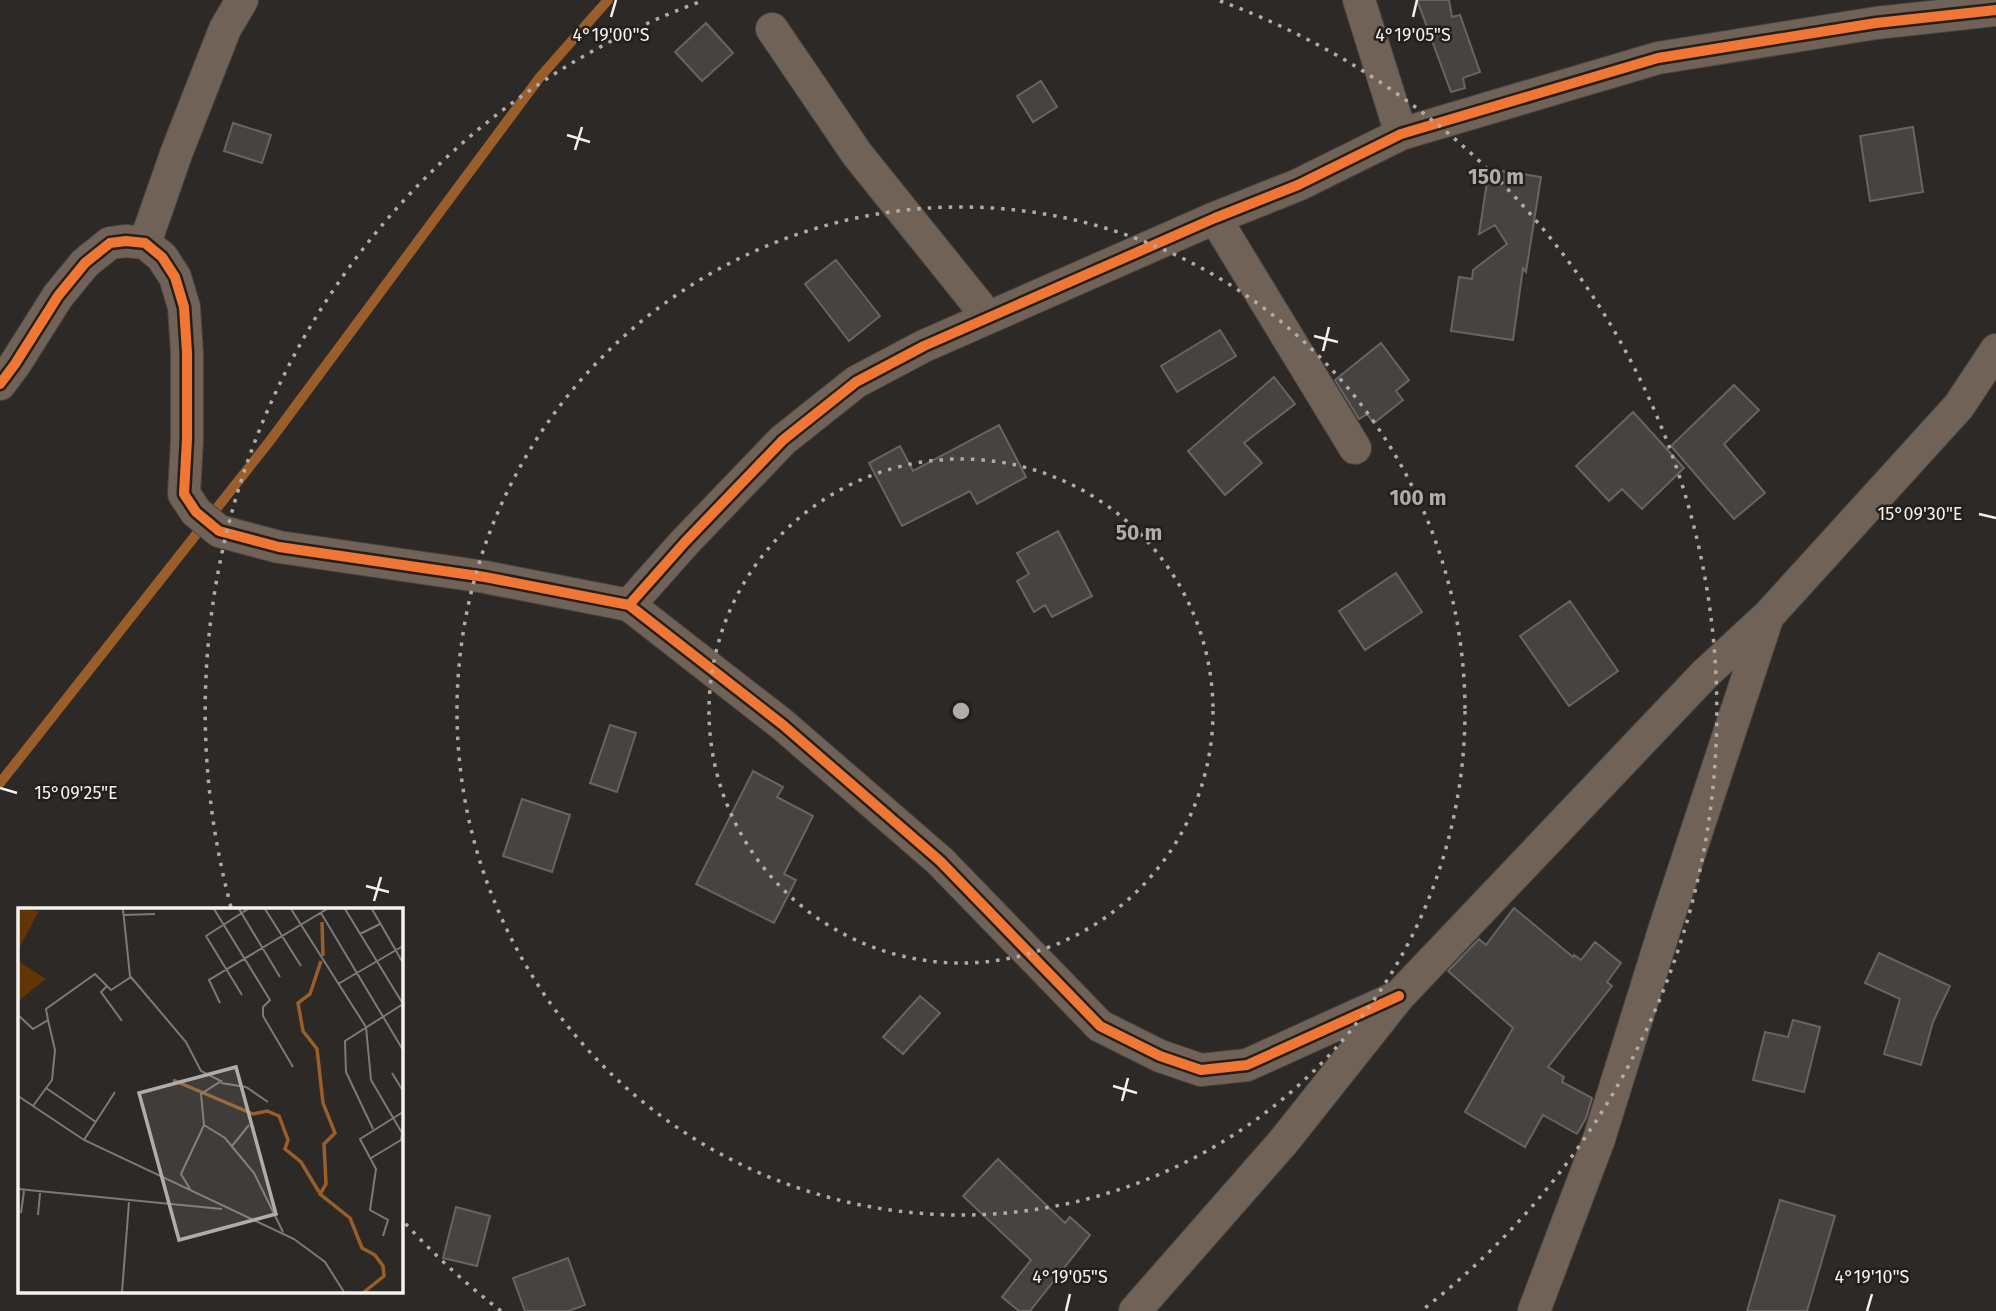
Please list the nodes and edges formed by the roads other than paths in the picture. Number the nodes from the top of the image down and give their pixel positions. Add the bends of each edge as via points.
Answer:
1 (242, 0) edge
2 (1359, 0) edge
3 (1996, 10) edge
4 (772, 29) dead end
5 (1401, 134) junction
6 (1215, 218) junction
7 (145, 243) junction
8 (988, 317) junction
9 (1996, 350) edge
10 (0, 384) edge
11 (1355, 448) dead end
12 (629, 605) junction
13 (1769, 615) junction
14 (1398, 996) junction
15 (1135, 1311) edge
16 (1534, 1311) edge

1 - 7 street via 176,154
2 - 5 street
3 - 5 street via 1875,23 1658,58
4 - 8 street via 857,154
5 - 6 street via 1298,185
6 - 8 street
6 - 11 street
7 - 10 street via 110,243 85,263
7 - 12 street via 175,277 184,307 184,494 196,512 219,531 279,547 485,577
8 - 12 street via 924,345 835,398 783,440
9 - 13 street via 1959,405
12 - 14 street via 783,725 940,861 1100,1026 1160,1056 1201,1070 1247,1065
13 - 14 street via 1704,674
13 - 16 street via 1599,1139
14 - 15 street via 1284,1141

